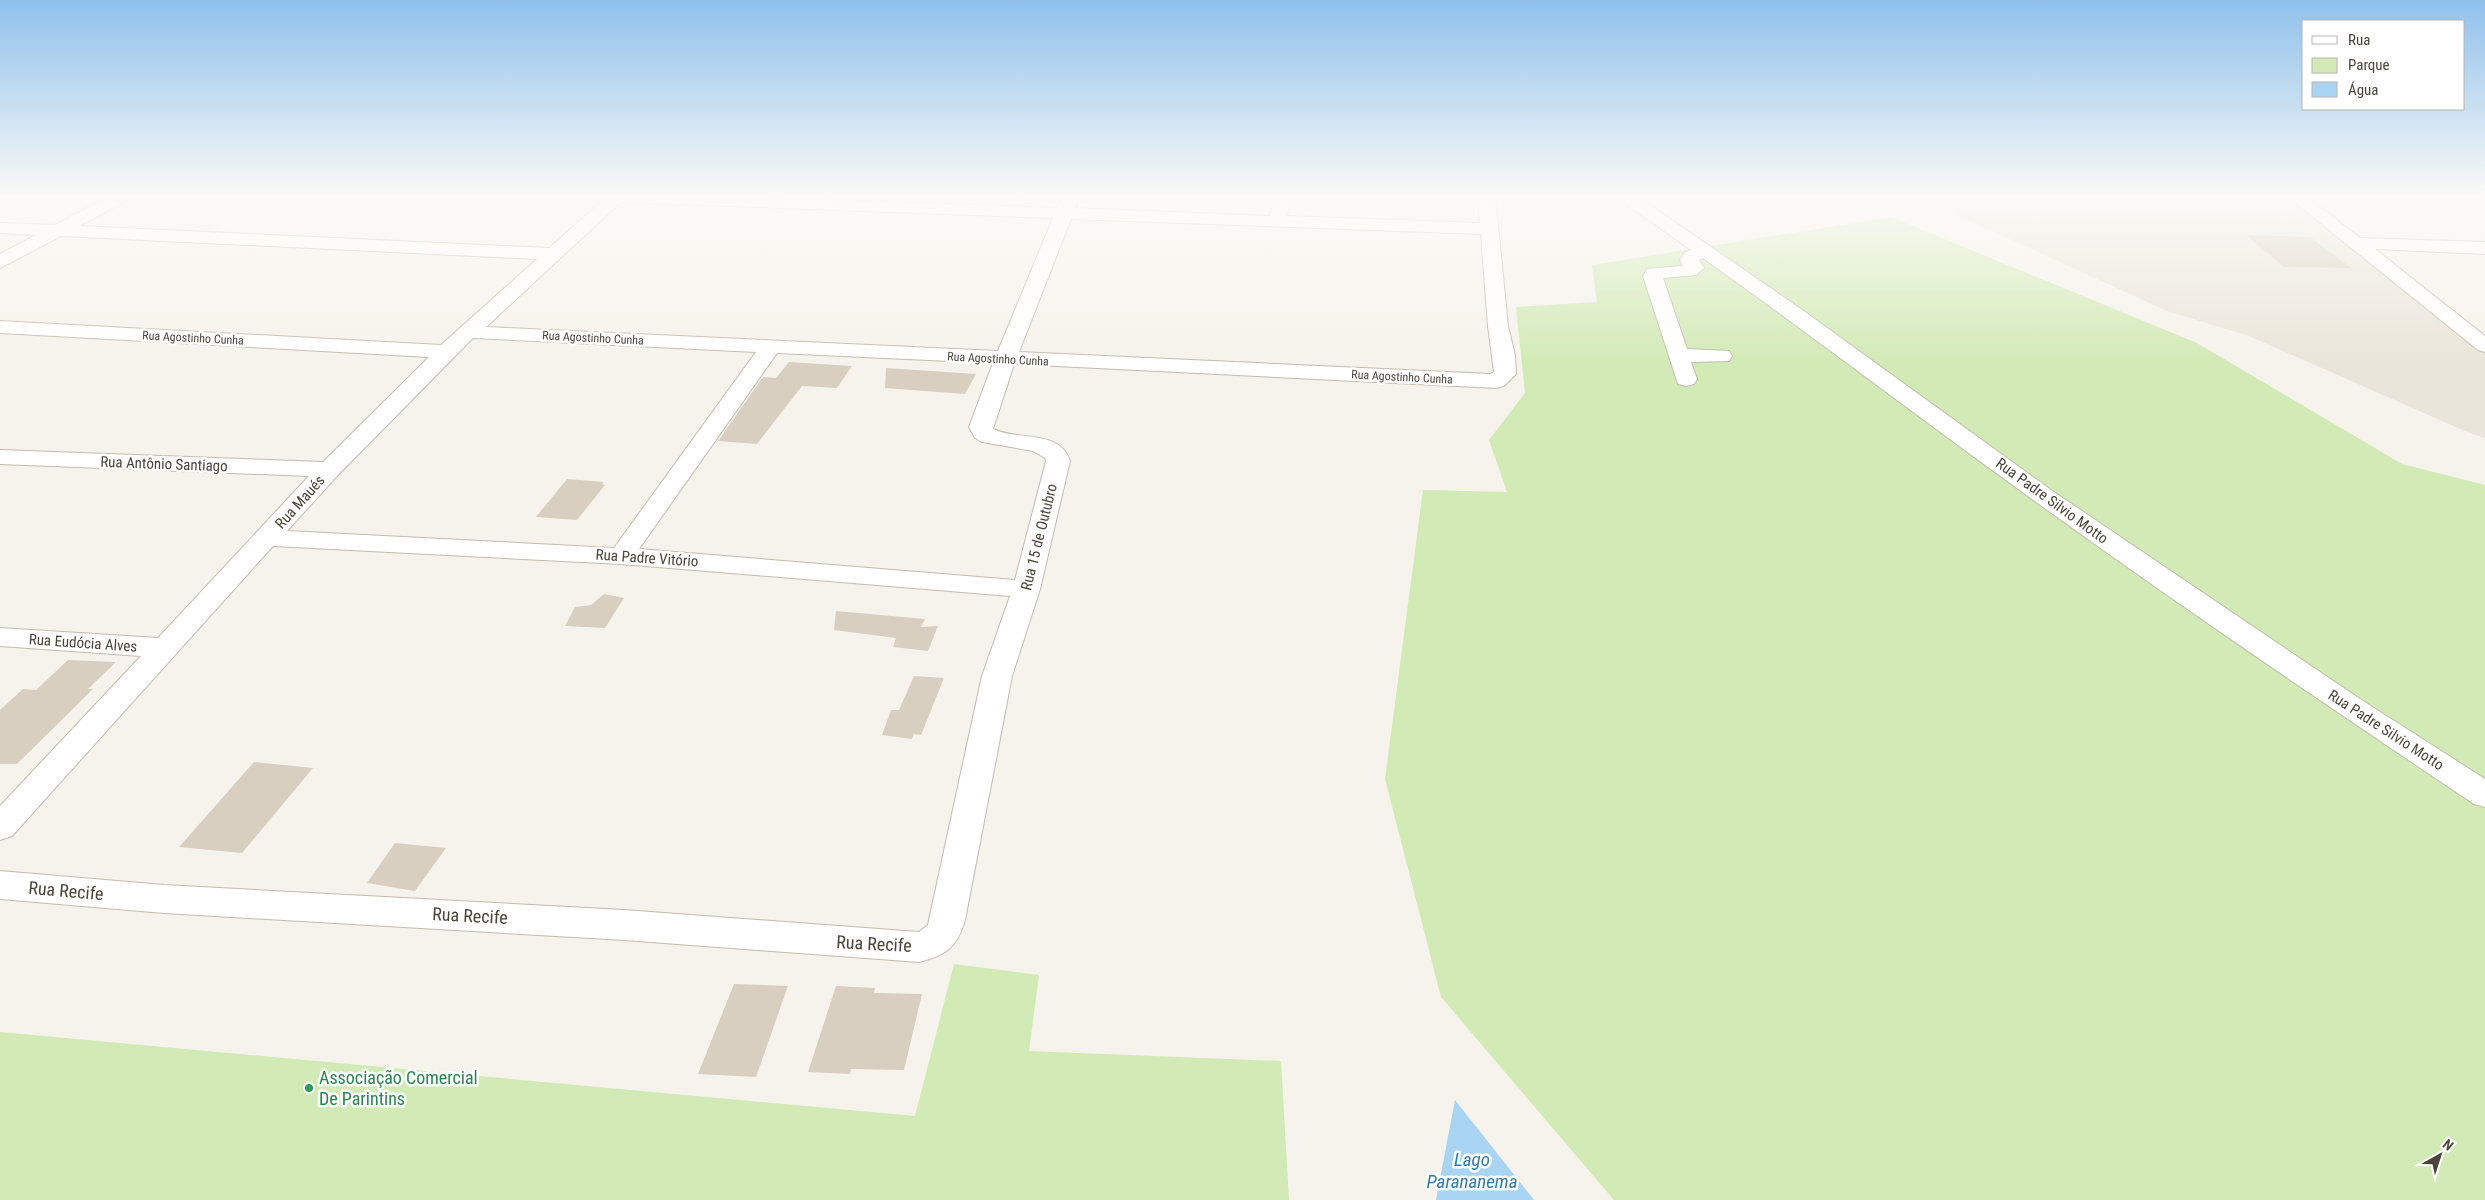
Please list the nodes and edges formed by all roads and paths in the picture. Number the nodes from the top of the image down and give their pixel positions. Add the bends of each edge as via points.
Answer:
1 (18, 252) edge
2 (510, 252) edge
3 (553, 252) edge
4 (1047, 252) edge
5 (1491, 252) edge
6 (1703, 252) edge
7 (1707, 252) edge
8 (2368, 252) edge
9 (551, 254) junction
10 (0, 262) edge
11 (0, 327) edge
12 (469, 332) junction
13 (2483, 342) edge
14 (770, 348) junction
15 (446, 352) junction
16 (1678, 355) junction
17 (1721, 356) dead end
18 (1005, 359) junction
19 (1686, 379) dead end
20 (0, 457) edge
21 (329, 470) junction
22 (267, 538) junction
23 (622, 556) junction
24 (1026, 589) junction
25 (0, 637) edge
26 (166, 648) junction
27 (2485, 795) edge
28 (0, 827) edge
29 (0, 885) edge
30 (938, 939) joint

1 - 10 street
2 - 9 street
3 - 9 street, Rua Maués
4 - 18 street, Rua 15 de Outubro
5 - 18 street, Rua Agostinho Cunha via 1505,374 1491,381
6 - 16 street via 1689,260 1694,268 1689,271 1654,273 1653,276
7 - 27 street, Rua Padre Silvio Motto via 2066,512
8 - 13 street
9 - 12 street, Rua Maués
11 - 15 street, Rua Agostinho Cunha
12 - 14 street, Rua Agostinho Cunha
12 - 15 street, Rua Maués
14 - 18 street, Rua Agostinho Cunha
14 - 23 street
15 - 21 street, Rua Maués
16 - 17 street
16 - 19 street
18 - 24 street, Rua 15 de Outubro via 982,427 983,433 1039,445 1056,454 1058,461
20 - 21 street, Rua Antônio Santiago
21 - 22 street, Rua Maués
22 - 23 street, Rua Padre Vitório
22 - 26 street, Rua Maués
23 - 24 street, Rua Padre Vitório
24 - 30 street, Rua 15 de Outubro via 997,676 944,934
25 - 26 street, Rua Eudócia Alves
26 - 28 street, Rua Maués
29 - 30 street, Rua Recife via 164,899 624,925 919,946

